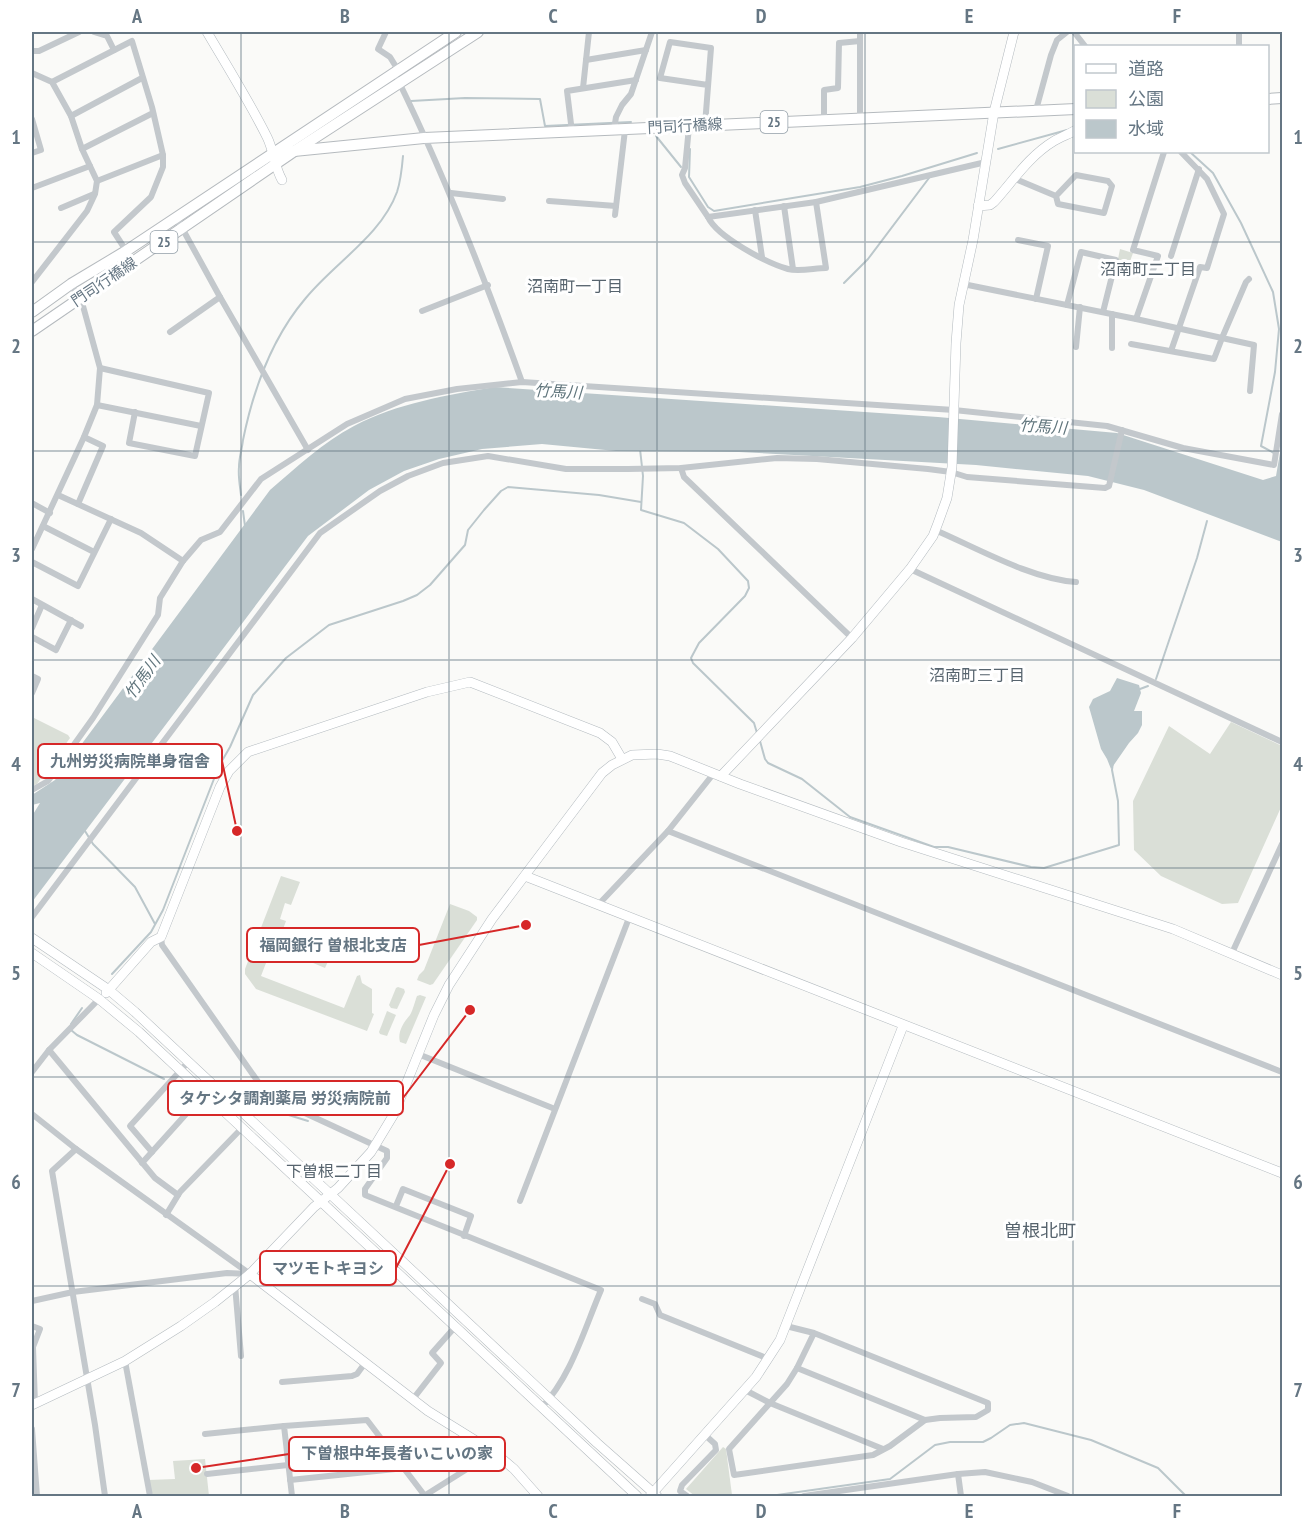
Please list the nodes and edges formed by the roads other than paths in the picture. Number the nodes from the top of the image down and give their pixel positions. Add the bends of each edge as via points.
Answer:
1 (79, 32) edge
2 (92, 32) edge
3 (207, 32) edge
4 (386, 32) edge
5 (456, 32) edge
6 (478, 32) edge
7 (589, 32) edge
8 (652, 32) edge
9 (860, 32) edge
10 (1014, 32) edge
11 (1067, 32) edge
12 (1074, 32) edge
13 (860, 41) junction
14 (1084, 45) edge
15 (114, 50) junction
16 (646, 50) junction
17 (32, 51) edge
18 (586, 60) junction
19 (396, 71) junction
20 (32, 73) edge
21 (142, 78) junction
22 (636, 80) junction
23 (52, 82) junction
24 (400, 83) junction
25 (708, 84) junction
26 (583, 88) junction
27 (1074, 109) edge
28 (1036, 110) junction
29 (994, 112) junction
30 (153, 113) junction
31 (71, 116) junction
32 (860, 118) junction
33 (32, 119) edge
34 (824, 120) junction
35 (335, 125) junction
36 (705, 125) junction
37 (618, 126) junction
38 (571, 127) junction
39 (690, 127) junction
40 (1071, 135) edge
41 (424, 138) junction
42 (345, 146) junction
43 (82, 149) junction
44 (296, 150) junction
45 (32, 153) edge
46 (274, 153) junction
47 (1164, 153) edge
48 (1183, 153) edge
49 (987, 154) junction
50 (163, 155) junction
51 (90, 166) junction
52 (274, 166) junction
53 (1200, 169) junction
54 (1012, 178) junction
55 (282, 180) dead end
56 (97, 181) junction
57 (32, 188) edge
58 (451, 193) junction
59 (95, 194) junction
60 (1056, 196) junction
61 (503, 199) dead end
62 (549, 201) dead end
63 (816, 202) junction
64 (616, 206) junction
65 (784, 206) junction
66 (978, 206) junction
67 (61, 208) dead end
68 (755, 210) junction
69 (615, 215) dead end
70 (176, 217) junction
71 (708, 217) junction
72 (183, 229) junction
73 (1018, 240) dead end
74 (126, 251) junction
75 (1171, 256) dead end
76 (762, 257) junction
77 (133, 263) junction
78 (794, 269) junction
79 (1249, 279) dead end
80 (32, 282) edge
81 (71, 284) junction
82 (963, 284) junction
83 (488, 285) junction
84 (220, 297) junction
85 (80, 298) junction
86 (1036, 298) junction
87 (1067, 305) junction
88 (1080, 308) junction
89 (422, 311) dead end
90 (32, 312) edge
91 (1103, 312) junction
92 (1112, 314) junction
93 (1136, 319) junction
94 (1180, 329) junction
95 (32, 331) edge
96 (170, 332) dead end
97 (1222, 338) junction
98 (1131, 344) dead end
99 (1076, 347) dead end
100 (1112, 348) dead end
101 (1171, 351) junction
102 (100, 368) junction
103 (522, 382) junction
104 (1250, 391) dead end
105 (97, 405) junction
106 (135, 412) junction
107 (955, 412) junction
108 (1282, 414) edge
109 (201, 426) junction
110 (1122, 432) junction
111 (84, 437) junction
112 (308, 450) junction
113 (681, 468) junction
114 (952, 469) junction
115 (58, 495) junction
116 (32, 503) edge
117 (78, 504) junction
118 (50, 513) junction
119 (111, 519) junction
120 (43, 526) junction
121 (935, 530) junction
122 (32, 549) edge
123 (94, 552) junction
124 (183, 561) junction
125 (32, 562) edge
126 (910, 569) junction
127 (1076, 582) dead end
128 (32, 599) edge
129 (42, 605) junction
130 (71, 620) junction
131 (81, 626) dead end
132 (32, 628) edge
133 (32, 637) edge
134 (852, 638) junction
135 (32, 676) edge
136 (32, 693) edge
137 (1282, 742) edge
138 (622, 759) junction
139 (718, 775) junction
140 (32, 790) edge
141 (668, 831) junction
142 (1282, 844) edge
143 (525, 876) junction
144 (597, 906) junction
145 (32, 916) edge
146 (629, 918) junction
147 (161, 937) junction
148 (32, 938) edge
149 (32, 953) edge
150 (1232, 953) junction
151 (1282, 975) edge
152 (109, 990) junction
153 (99, 999) junction
154 (903, 1026) junction
155 (49, 1050) junction
156 (418, 1054) junction
157 (189, 1061) junction
158 (180, 1070) junction
159 (32, 1072) edge
160 (1282, 1072) edge
161 (205, 1093) junction
162 (555, 1108) junction
163 (32, 1114) edge
164 (242, 1128) junction
165 (376, 1145) junction
166 (76, 1149) junction
167 (153, 1152) junction
168 (142, 1163) junction
169 (1282, 1173) edge
170 (330, 1194) junction
171 (178, 1195) junction
172 (320, 1201) junction
173 (520, 1201) dead end
174 (396, 1206) junction
175 (166, 1215) junction
176 (464, 1236) junction
177 (250, 1275) junction
178 (235, 1285) junction
179 (73, 1292) junction
180 (642, 1299) dead end
181 (32, 1301) edge
182 (32, 1326) edge
183 (786, 1326) junction
184 (455, 1327) junction
185 (814, 1333) junction
186 (241, 1356) dead end
187 (769, 1359) junction
188 (125, 1361) junction
189 (365, 1363) junction
190 (797, 1368) junction
191 (87, 1380) junction
192 (282, 1382) dead end
193 (744, 1390) junction
194 (412, 1399) junction
195 (550, 1399) junction
196 (770, 1403) junction
197 (33, 1404) edge
198 (541, 1408) junction
199 (926, 1420) junction
200 (284, 1426) junction
201 (32, 1428) edge
202 (205, 1434) dead end
203 (705, 1435) junction
204 (385, 1443) junction
205 (884, 1449) junction
206 (494, 1452) junction
207 (287, 1454) junction
208 (288, 1465) junction
209 (405, 1468) junction
210 (207, 1474) dead end
211 (957, 1474) junction
212 (290, 1480) junction
213 (424, 1496) edge
214 (654, 1496) edge
215 (37, 1497) edge
216 (105, 1497) edge
217 (150, 1497) edge
218 (292, 1497) edge
219 (538, 1497) edge
220 (637, 1497) edge
221 (687, 1497) edge
222 (804, 1497) edge
223 (961, 1497) edge
224 (1068, 1497) edge

1 - 17 street
2 - 15 street via 107,36
3 - 46 street
4 - 19 street via 378,49 390,57
5 - 19 main road, 門司行橋線 / 25
6 - 24 main road, 門司行橋線 / 25
7 - 18 street
8 - 16 street
9 - 13 street
10 - 29 street
11 - 28 street via 1057,40 1051,55
12 - 14 street
13 - 32 street
13 - 34 street via 839,43 838,88 824,90
15 - 21 street via 132,41
15 - 23 street
16 - 18 street
16 - 22 street
18 - 26 street
19 - 24 street
19 - 46 main road, 門司行橋線 / 25
20 - 23 street
21 - 30 street
21 - 31 street
22 - 26 street
22 - 37 street via 622,105
23 - 31 street
24 - 35 main road, 門司行橋線 / 25
24 - 41 street
25 - 25 street via 711,48 670,42 660,78
25 - 36 street
26 - 38 street via 567,91
27 - 28 main road, 門司行橋線 / 25
28 - 29 main road, 門司行橋線 / 25
29 - 32 main road, 門司行橋線 / 25
29 - 49 street
30 - 43 street
30 - 50 street
31 - 43 street
32 - 34 main road, 門司行橋線 / 25
33 - 45 street via 41,150
34 - 36 main road, 門司行橋線 / 25
35 - 42 main road
35 - 44 main road, 門司行橋線 / 25
36 - 39 main road, 門司行橋線 / 25
37 - 38 main road, 門司行橋線 / 25
37 - 39 main road, 門司行橋線 / 25
37 - 64 street
38 - 41 main road, 門司行橋線 / 25
39 - 71 street via 682,175
40 - 54 street via 1054,141
41 - 42 main road, 門司行橋線 / 25
41 - 58 street
42 - 44 main road, 門司行橋線 / 25
43 - 51 street
44 - 46 main road, 門司行橋線 / 25
44 - 52 main road, 門司行橋線 / 25
46 - 52 street
46 - 70 main road, 門司行橋線 / 25
47 - 93 street via 1132,250 1158,256
48 - 53 street
49 - 63 street
49 - 66 street
50 - 56 street
50 - 74 street via 163,167 151,197 114,232
51 - 56 street
51 - 57 street
52 - 55 street
52 - 72 main road, 門司行橋線 / 25
53 - 75 street
53 - 94 street via 1224,214 1207,268 1200,267
54 - 60 street
54 - 66 street via 994,202
56 - 59 street
58 - 61 street
58 - 83 street
59 - 67 street
59 - 80 street via 87,211
60 - 60 street via 1058,204 1104,213 1112,186 1108,181 1076,175
62 - 64 street
63 - 65 street
63 - 78 street via 826,268
64 - 69 street
65 - 68 street
65 - 78 street
66 - 82 street
68 - 71 street
68 - 76 street
70 - 72 street
70 - 74 main road, 門司行橋線 / 25
71 - 76 street via 712,227
72 - 77 main road, 門司行橋線 / 25
72 - 84 street
73 - 86 street via 1048,246
74 - 77 street
74 - 81 main road, 門司行橋線 / 25
76 - 78 street
77 - 85 main road, 門司行橋線 / 25
79 - 97 street
81 - 85 street
81 - 90 main road, 門司行橋線 / 25
82 - 86 street
82 - 107 street via 956,343
83 - 89 street
83 - 103 street
84 - 96 street
84 - 112 street
85 - 95 main road, 門司行橋線 / 25
85 - 102 street
86 - 87 street
87 - 88 street
87 - 91 street via 1081,252 1116,260
88 - 91 street
88 - 99 street
91 - 92 street
92 - 93 street
92 - 100 street
93 - 94 street
94 - 97 street
94 - 101 street
97 - 101 street via 1214,359
97 - 104 street via 1254,345
98 - 101 street
102 - 105 street
102 - 109 street via 209,393
103 - 107 street
103 - 112 street via 405,399 347,424
105 - 106 street
105 - 111 street
106 - 109 street
106 - 109 street via 129,443 195,456
107 - 110 street via 1107,426
107 - 114 street
108 - 110 street via 1274,465
110 - 114 street via 1109,486 1105,488 967,477
111 - 115 street
111 - 117 street via 103,446
112 - 124 street via 261,480 220,532 201,540
113 - 114 street via 777,458
113 - 134 street via 684,477
113 - 145 street via 566,468 488,456 443,463 408,476 349,511 320,532
114 - 121 street
115 - 117 street
115 - 118 street
116 - 118 street
117 - 119 street
118 - 120 street
119 - 123 street
119 - 124 street via 141,533
120 - 122 street
120 - 123 street
121 - 126 street
121 - 127 street via 1029,571
123 - 125 street via 78,586
124 - 140 street via 160,598 158,615 93,718 48,781
126 - 134 street
126 - 137 street
128 - 129 street
129 - 130 street
129 - 132 street
130 - 131 street
130 - 133 street via 56,650
134 - 139 street
135 - 136 street via 38,680
138 - 139 street via 632,755 670,756
138 - 143 street via 598,778
138 - 147 street via 612,742 600,733 470,682 427,692 248,752 220,787
139 - 141 street
139 - 150 street via 901,842 1173,929
141 - 144 street
141 - 160 street
142 - 150 street
143 - 144 street
143 - 156 street via 449,985
144 - 146 street
146 - 154 street
146 - 162 street
147 - 152 street via 151,942
147 - 165 street via 162,945 268,1096
148 - 152 street
149 - 153 street
150 - 151 street
152 - 153 street
152 - 157 street
153 - 155 street
153 - 158 street
154 - 169 street
154 - 183 street
155 - 159 street
155 - 168 street
156 - 162 street
156 - 165 street
157 - 158 street
157 - 170 street
158 - 161 street
158 - 167 street via 130,1126
161 - 164 street
161 - 167 street
162 - 173 street
163 - 166 street
164 - 171 street
164 - 172 street
165 - 170 street
165 - 174 street via 388,1154 364,1193
166 - 175 street
166 - 179 street via 52,1171
167 - 168 street
168 - 171 street
170 - 172 street
170 - 195 street
171 - 175 street
172 - 177 street
172 - 184 street
174 - 176 street
174 - 176 street via 403,1189 471,1216
175 - 177 street
176 - 195 street via 601,1290
177 - 178 street
177 - 179 street via 227,1273
177 - 189 street
178 - 186 street
178 - 188 street via 181,1326
179 - 181 street
179 - 191 street
180 - 187 street via 655,1304 660,1316
182 - 197 street via 40,1329 33,1347
183 - 185 street
183 - 187 street
184 - 194 street via 432,1353 441,1363
184 - 198 street
185 - 190 street
185 - 199 street via 988,1403 987,1410 976,1417
187 - 193 street
188 - 191 street
188 - 217 street
189 - 192 street via 352,1376
189 - 194 street
190 - 196 street
190 - 199 street
191 - 197 street
191 - 216 street
193 - 196 street
193 - 203 street
194 - 206 street
195 - 198 street
195 - 214 street
196 - 205 street
196 - 205 street via 729,1449 734,1475 873,1455
198 - 220 street
199 - 205 street
200 - 202 street
200 - 204 street via 367,1420
200 - 207 street
201 - 215 street
203 - 214 street
203 - 221 street via 716,1450 682,1485 680,1491
204 - 207 street
204 - 209 street
206 - 213 street
206 - 219 street
207 - 208 street
208 - 210 street
208 - 212 street
209 - 212 street
209 - 213 street
211 - 222 street
211 - 223 street
211 - 224 street via 985,1472 1015,1477
212 - 218 street

